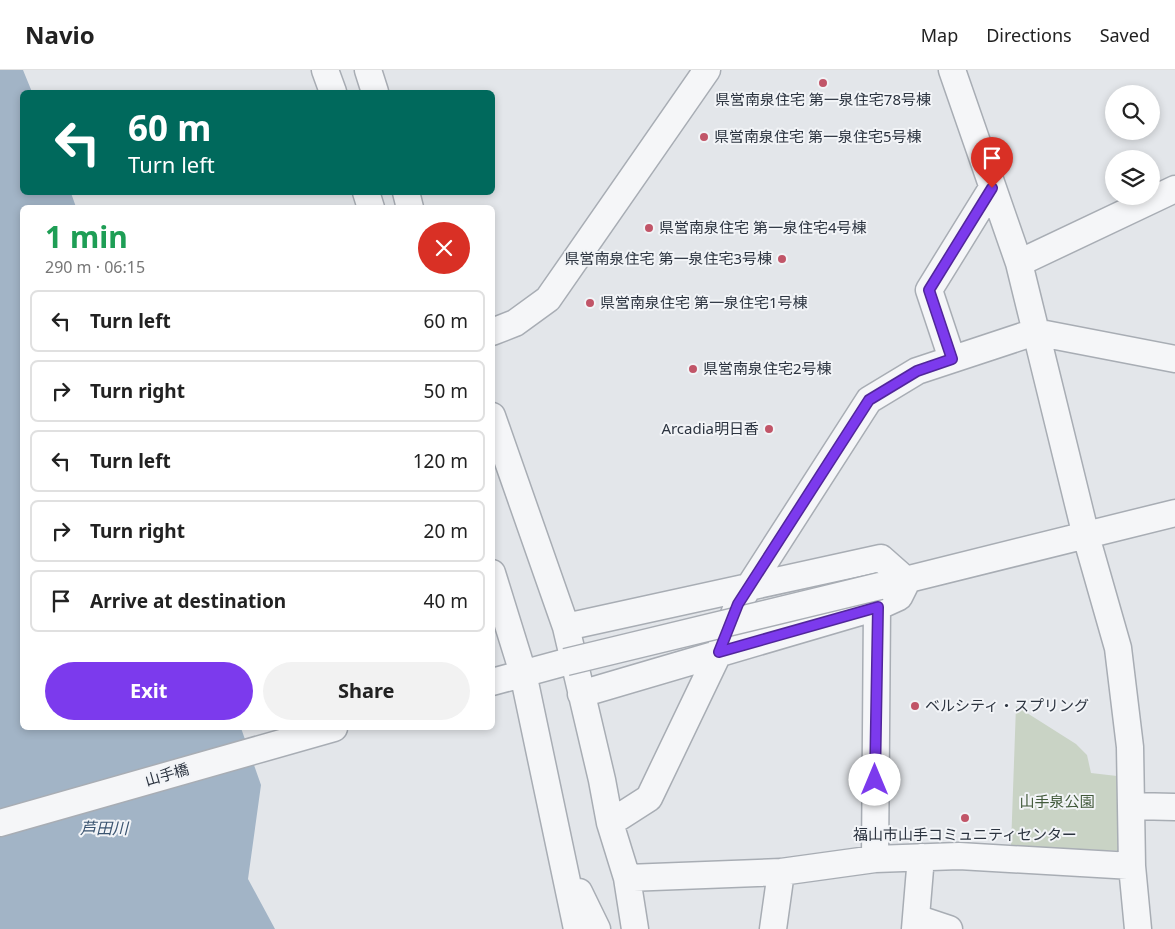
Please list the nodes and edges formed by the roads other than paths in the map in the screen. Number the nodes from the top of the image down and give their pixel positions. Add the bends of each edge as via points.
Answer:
1 (325, 70) edge
2 (368, 70) edge
3 (706, 70) edge
4 (952, 70) edge
5 (332, 90) edge
6 (374, 90) edge
7 (992, 188) junction
8 (1175, 188) edge
9 (1019, 263) junction
10 (495, 331) edge
11 (1034, 332) junction
12 (952, 359) junction
13 (1175, 360) edge
14 (495, 425) edge
15 (1175, 513) edge
16 (1086, 536) junction
17 (907, 581) junction
18 (495, 583) edge
19 (750, 586) junction
20 (879, 596) junction
21 (566, 627) junction
22 (719, 652) junction
23 (523, 673) junction
24 (495, 681) edge
25 (581, 694) junction
26 (327, 730) edge
27 (1133, 806) junction
28 (1175, 807) edge
29 (0, 823) edge
30 (610, 823) junction
31 (921, 857) junction
32 (875, 859) junction
33 (563, 860) junction
34 (1132, 866) junction
35 (781, 872) junction
36 (627, 878) junction
37 (915, 924) edge
38 (577, 929) edge
39 (597, 929) edge
40 (635, 929) edge
41 (773, 929) edge
42 (949, 929) edge
43 (1138, 929) edge

1 - 5 street
2 - 6 street
3 - 10 street via 548,298 515,323
4 - 7 street
7 - 9 street
7 - 12 street via 929,290
8 - 9 street
9 - 11 street
11 - 12 street
11 - 13 street
11 - 16 street
12 - 19 street via 917,371 869,400
14 - 21 street
15 - 16 street
16 - 17 street
16 - 27 street via 1118,648 1130,747
17 - 19 street via 881,558
17 - 20 street
18 - 23 street
19 - 21 street
19 - 22 street via 738,604
20 - 22 street
20 - 23 street, bridge
20 - 32 street
21 - 25 street
22 - 25 street
22 - 30 street via 649,798
23 - 24 street
23 - 33 street
25 - 30 street
26 - 29 street, 山手橋
27 - 28 street
27 - 34 street
30 - 36 street
31 - 32 street
31 - 34 street via 959,856
31 - 37 street
32 - 35 street
33 - 38 street
33 - 39 street
34 - 43 street
35 - 36 street
35 - 41 street
36 - 40 street
37 - 42 street

